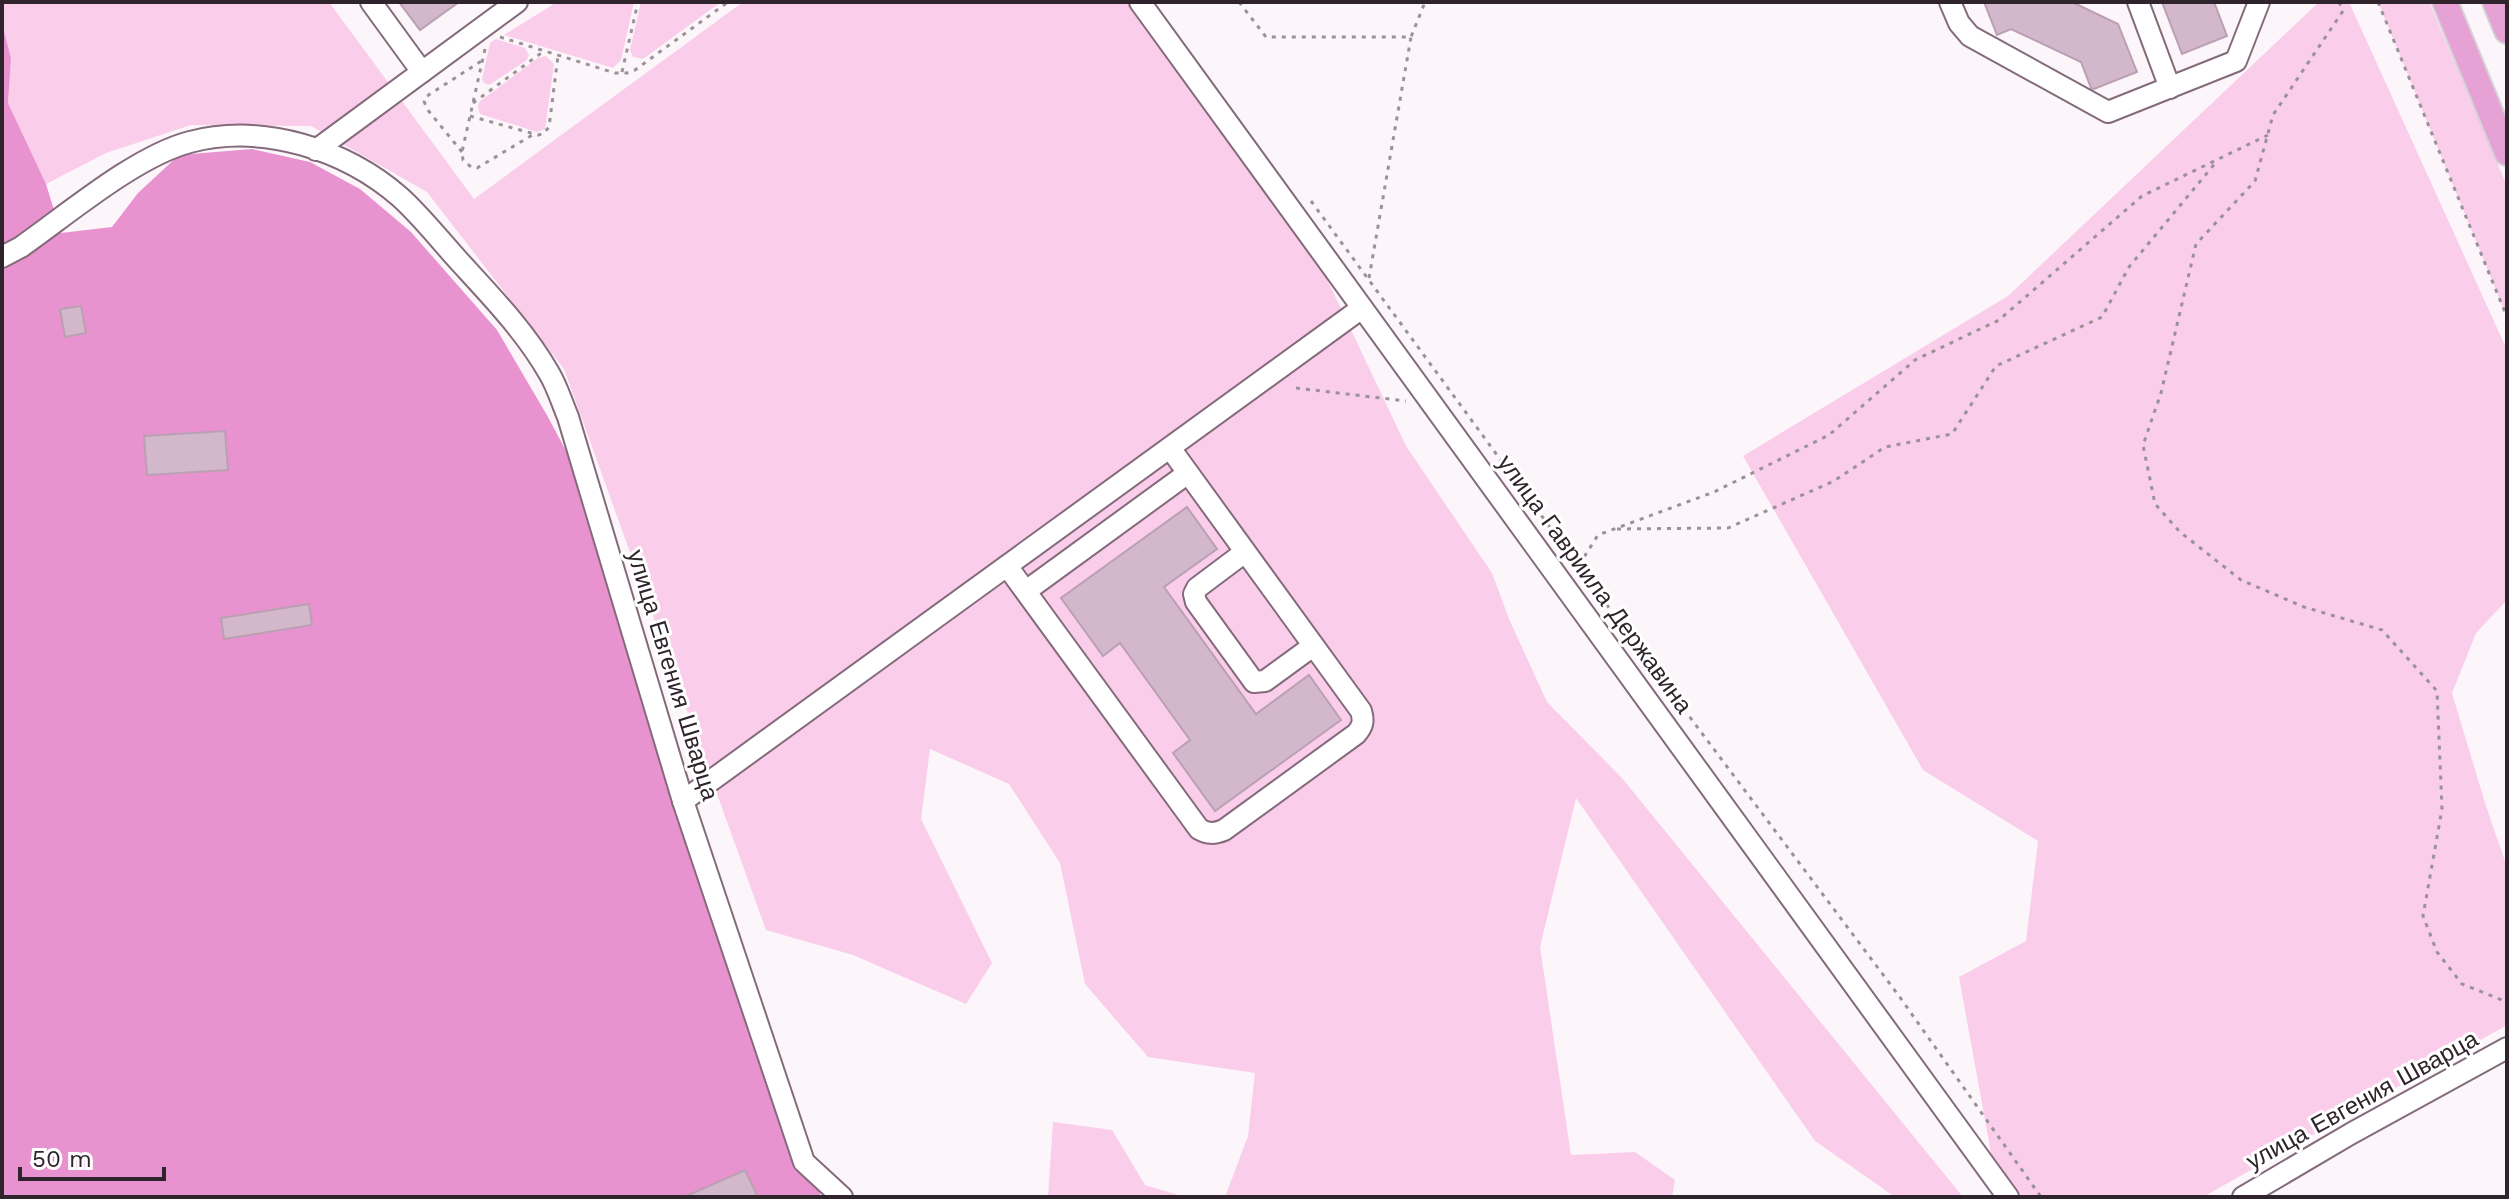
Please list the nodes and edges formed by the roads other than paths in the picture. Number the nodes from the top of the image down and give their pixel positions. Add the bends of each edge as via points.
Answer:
1 (371, 2) edge
2 (517, 2) edge
3 (1140, 2) edge
4 (1950, 2) edge
5 (2138, 2) edge
6 (2259, 2) edge
7 (2495, 2) edge
8 (2445, 4) edge
9 (2507, 31) edge
10 (422, 72) junction
11 (2170, 88) junction
12 (316, 150) junction
13 (2507, 153) edge
14 (2, 257) edge
15 (1362, 308) junction
16 (1170, 448) junction
17 (1188, 473) junction
18 (1245, 552) junction
19 (1007, 566) junction
20 (1026, 591) junction
21 (1313, 646) junction
22 (683, 801) junction
23 (2507, 1048) edge
24 (842, 1197) edge
25 (2008, 1197) edge
26 (2243, 1197) edge

1 - 10 street
2 - 10 street via 486,30
3 - 15 street, улица Гавриила Державина
4 - 11 street via 1970,36 2108,112
5 - 11 street
6 - 11 street via 2236,61
7 - 9 main road
8 - 13 main road
10 - 12 street
12 - 14 street, улица Евгения Шварца via 262,137 190,142 129,170
12 - 22 street, улица Евгения Шварца via 401,198 504,309 549,373 568,417
15 - 16 street
15 - 25 street, улица Гавриила Державина
16 - 17 street
16 - 19 street
17 - 18 street
17 - 20 street
18 - 21 street
18 - 21 street via 1194,591 1205,615 1257,683
19 - 20 street
19 - 22 street
20 - 21 street via 1206,833 1224,830 1362,727 1361,711
22 - 24 street, улица Евгения Шварца via 804,1162
23 - 26 street, улица Евгения Шварца

